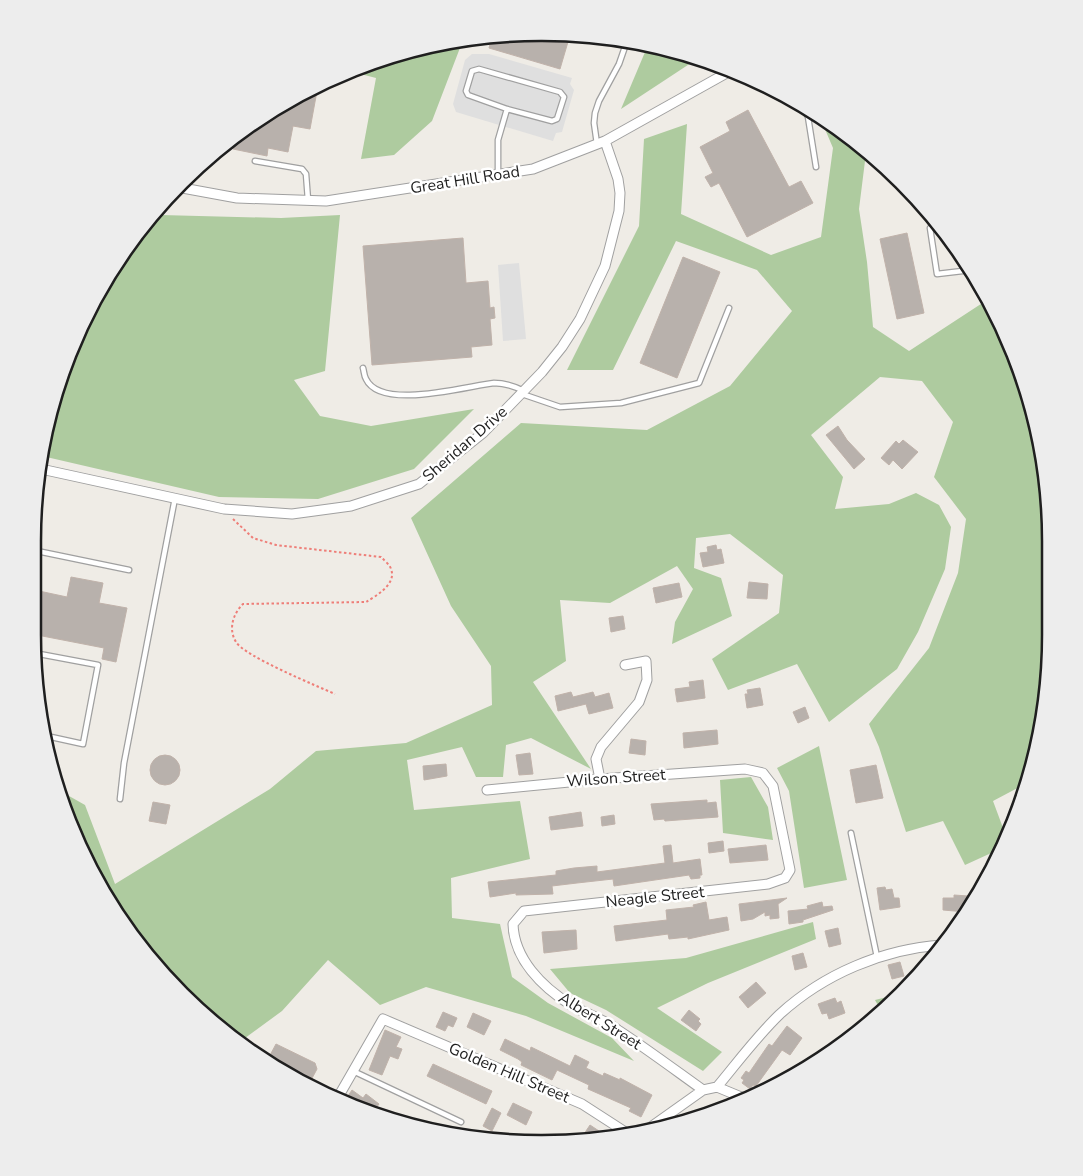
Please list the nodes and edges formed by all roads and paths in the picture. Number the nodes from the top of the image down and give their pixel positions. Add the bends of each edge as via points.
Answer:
1 (624, 49) edge
2 (723, 75) edge
3 (507, 109) junction
4 (808, 119) edge
5 (601, 143) junction
6 (255, 161) dead end
7 (816, 167) dead end
8 (498, 176) junction
9 (186, 190) edge
10 (308, 200) junction
11 (931, 228) edge
12 (962, 271) edge
13 (729, 308) dead end
14 (363, 368) dead end
15 (522, 392) junction
16 (47, 470) edge
17 (175, 498) junction
18 (224, 509) junction
19 (41, 552) edge
20 (129, 570) dead end
21 (42, 655) edge
22 (625, 664) dead end
23 (335, 694) dead end
24 (52, 736) edge
25 (600, 779) junction
26 (487, 790) dead end
27 (120, 799) dead end
28 (851, 833) dead end
29 (786, 878) joint
30 (524, 911) joint
31 (932, 947) edge
32 (877, 957) junction
33 (352, 1071) junction
34 (717, 1086) junction
35 (703, 1090) junction
36 (340, 1093) edge
37 (737, 1095) edge
38 (660, 1120) edge
39 (461, 1122) dead end
40 (619, 1128) edge

1 - 5 lane via 595,113 594,123
2 - 5 street, Great Hill Road
3 - 3 lane via 468,95 466,91 472,71 479,69 560,92 564,97 557,119 552,121
3 - 8 lane via 498,140
4 - 7 lane
5 - 8 street, Great Hill Road via 550,164
5 - 15 street, Sheridan Drive via 618,179 620,194 616,229 605,266 580,319 562,347
6 - 10 lane via 302,169 306,174
8 - 10 street, Great Hill Road via 326,201
9 - 10 street, Great Hill Road via 237,198
11 - 12 lane via 937,274
13 - 15 lane via 699,383 621,403 560,407
14 - 15 lane via 366,380 379,391 404,395 495,383 512,385
15 - 18 street, Sheridan Drive via 483,433 420,484 351,506 302,512
16 - 17 street, Sheridan Drive
17 - 18 street, Sheridan Drive
17 - 27 lane via 124,763
18 - 23 path via 253,538 276,545 381,557 392,569 392,579 380,594 366,602 243,604 235,612 232,627 237,643 255,656
19 - 20 lane
21 - 24 lane via 98,665 83,744
22 - 25 street via 646,661 647,680 639,702 601,747 596,759
25 - 26 street, Wilson Street
25 - 29 street, Wilson Street via 745,769 764,773 773,786 790,870
28 - 32 lane
29 - 30 street, Neagle Street via 768,884
30 - 35 street, Albert Street via 513,924 513,938 524,964 546,987 570,1005 616,1028
31 - 32 street
32 - 34 street via 828,979 780,1014
33 - 36 street
33 - 39 lane
33 - 40 street, Golden Hill Street via 383,1019 582,1104
34 - 35 street
34 - 37 street
35 - 38 street

